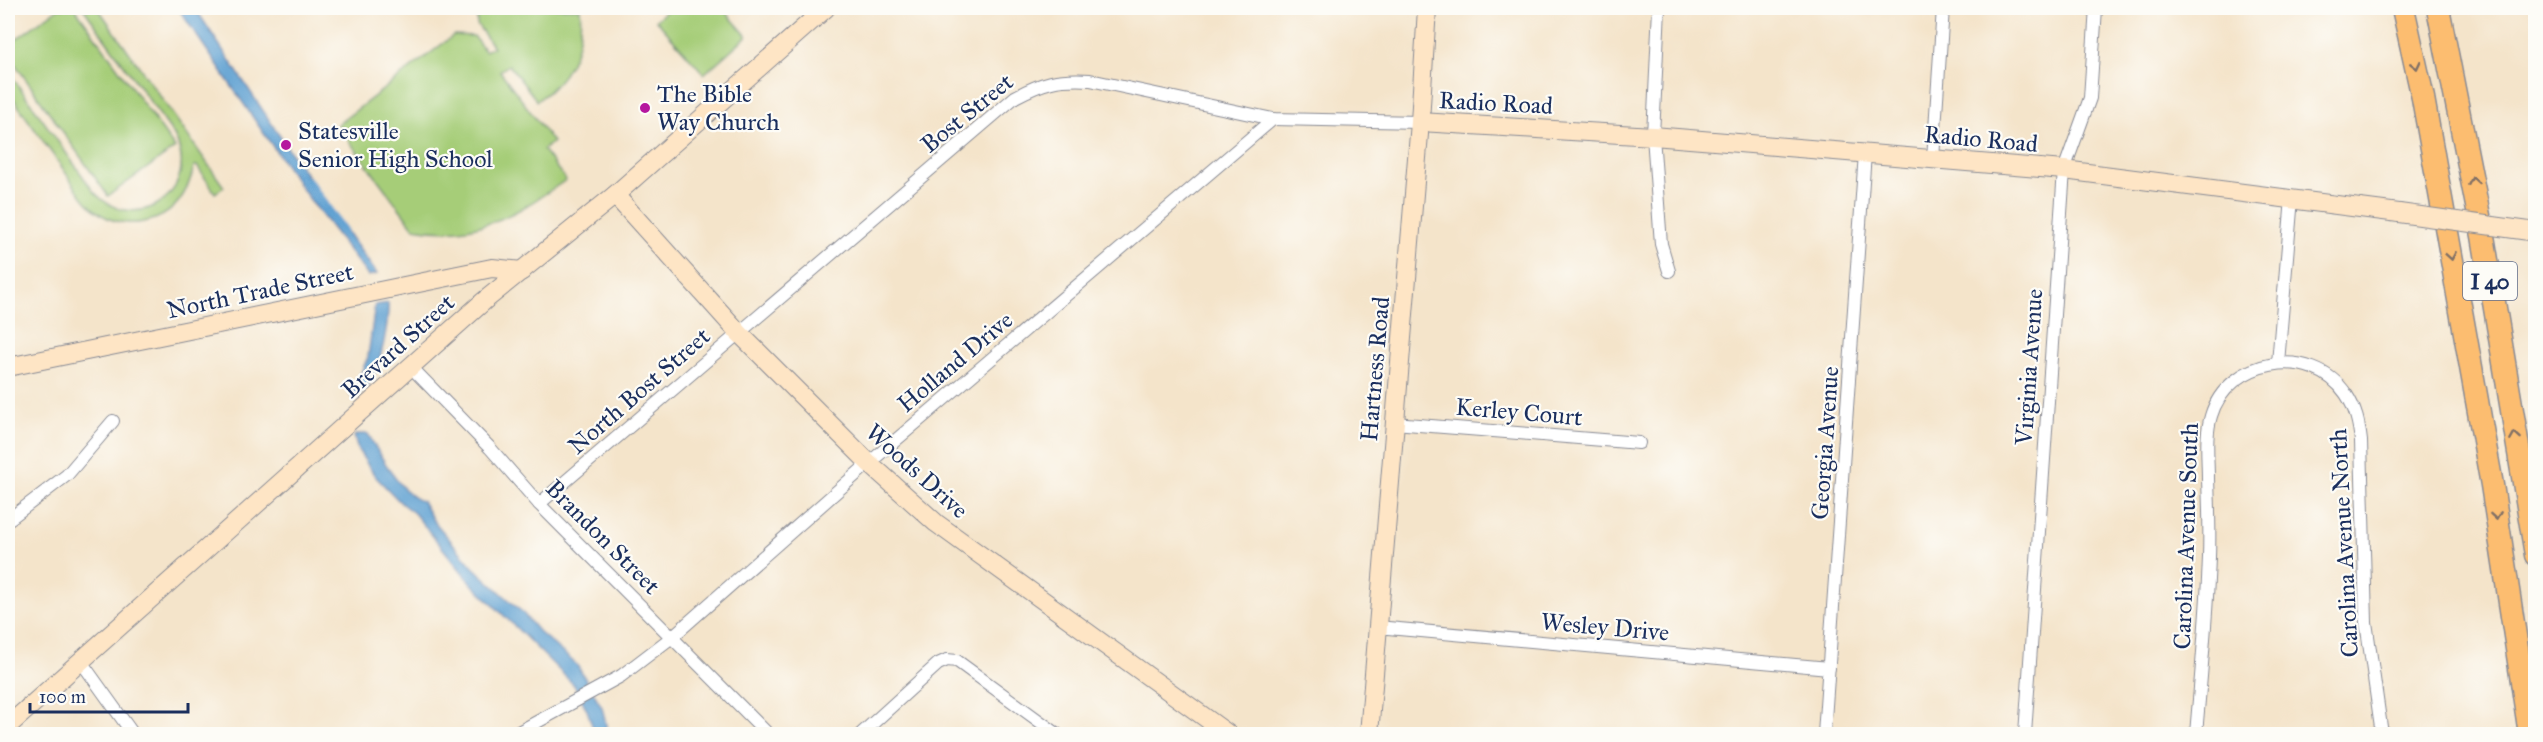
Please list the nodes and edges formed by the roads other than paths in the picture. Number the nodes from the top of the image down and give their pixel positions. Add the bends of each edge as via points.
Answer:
1 (826, 8) edge
2 (1427, 8) edge
3 (1659, 8) edge
4 (1943, 8) edge
5 (2096, 8) edge
6 (2403, 8) edge
7 (2438, 8) edge
8 (1273, 119) junction
9 (1420, 122) junction
10 (1653, 136) junction
11 (1865, 153) junction
12 (1933, 159) junction
13 (2064, 170) junction
14 (615, 195) junction
15 (2292, 198) junction
16 (2532, 231) edge
17 (522, 271) junction
18 (1669, 271) dead end
19 (739, 333) junction
20 (2278, 363) junction
21 (8, 367) edge
22 (411, 367) junction
23 (113, 421) dead end
24 (1394, 423) junction
25 (1639, 443) dead end
26 (869, 463) junction
27 (539, 504) junction
28 (8, 520) edge
29 (2535, 555) edge
30 (1377, 627) junction
31 (672, 637) junction
32 (80, 660) junction
33 (1829, 668) junction
34 (8, 726) edge
35 (133, 735) edge
36 (514, 735) edge
37 (768, 735) edge
38 (861, 735) edge
39 (1057, 735) edge
40 (1228, 735) edge
41 (1369, 735) edge
42 (1824, 735) edge
43 (2025, 735) edge
44 (2196, 735) edge
45 (2382, 735) edge
46 (2530, 735) edge

1 - 14 street, Brevard Street
2 - 9 street, Hartness Road
3 - 10 street
4 - 12 street
5 - 13 street, Virginia Avenue via 2090,98
6 -> 46 highway, I 40 via 2423,98 2492,485
29 -> 7 highway, I 40 via 2483,236
8 - 9 street, Bost Street
8 - 19 street, Bost Street via 1090,80 1038,84 1015,98
8 - 26 street, Holland Drive
9 - 10 street, Radio Road
9 - 24 street, Hartness Road
10 - 11 street, Radio Road
10 - 18 street via 1661,244
11 - 12 street, Radio Road
11 - 33 street, Georgia Avenue
12 - 13 street, Radio Road
13 - 15 street, Radio Road
13 - 43 street, Virginia Avenue
14 - 17 street, Brevard Street
14 - 19 street, Woods Drive
15 - 16 street, Radio Road, bridge
15 - 20 street
17 - 21 street, North Trade Street via 492,268
17 - 22 street, Brevard Street
19 - 26 street, Woods Drive
19 - 27 street, North Bost Street
20 - 44 street, Carolina Avenue South via 2256,368 2237,379 2221,395 2211,415 2207,439 2209,558
20 - 45 street, Carolina Avenue North via 2304,365 2327,375 2346,393 2358,416 2366,622
22 - 27 street, Brandon Street via 490,447
22 - 32 street, Brevard Street
23 - 28 street via 68,475
24 - 25 street, Kerley Court
24 - 30 street, Hartness Road
26 - 31 street, Holland Drive
26 - 40 street, Woods Drive via 936,523
27 - 31 street, Brandon Street
30 - 33 street, Wesley Drive
30 - 41 street, Hartness Road
31 - 36 street, Holland Drive via 621,676
31 - 37 street, Brandon Street
32 - 34 street, Brevard Street
32 - 35 street
33 - 42 street, Georgia Avenue
38 - 39 street via 947,660 957,661

